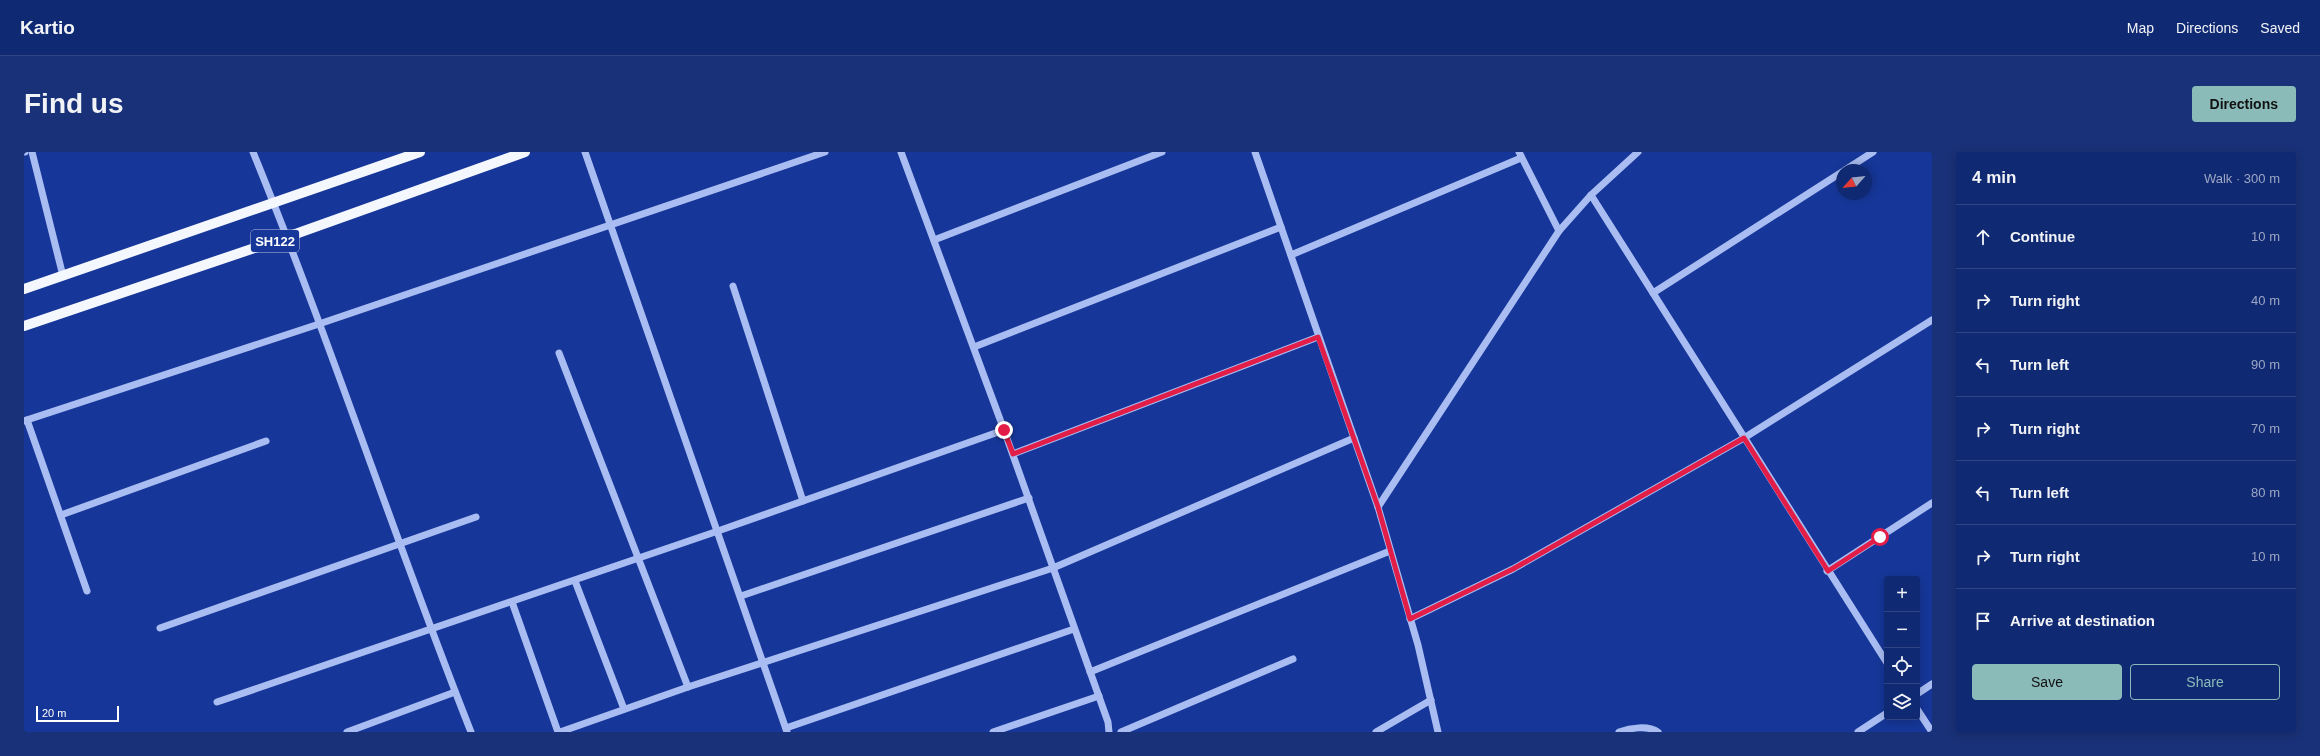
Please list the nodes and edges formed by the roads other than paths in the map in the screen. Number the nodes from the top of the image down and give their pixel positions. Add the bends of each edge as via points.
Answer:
1 (32, 152) edge
2 (253, 152) edge
3 (420, 152) edge
4 (526, 152) edge
5 (585, 152) edge
6 (825, 152) edge
7 (901, 152) edge
8 (1162, 152) edge
9 (1255, 152) edge
10 (1638, 152) edge
11 (1873, 152) edge
12 (1520, 155) edge
13 (1854, 164) edge
14 (1836, 176) edge
15 (1591, 195) junction
16 (274, 204) junction
17 (611, 226) junction
18 (1281, 227) junction
19 (1558, 231) junction
20 (287, 237) junction
21 (934, 240) junction
22 (1291, 255) junction
23 (63, 276) junction
24 (733, 286) dead end
25 (24, 289) edge
26 (1653, 293) junction
27 (1932, 320) edge
28 (319, 324) junction
29 (24, 326) edge
30 (1318, 337) junction
31 (974, 347) junction
32 (559, 353) dead end
33 (26, 420) edge
34 (1004, 430) junction
35 (1354, 438) junction
36 (1744, 438) junction
37 (266, 441) dead end
38 (1013, 454) junction
39 (1029, 498) junction
40 (803, 501) junction
41 (1932, 503) edge
42 (1378, 507) junction
43 (61, 515) junction
44 (476, 517) dead end
45 (718, 532) junction
46 (400, 546) junction
47 (1390, 551) junction
48 (638, 559) junction
49 (1053, 568) junction
50 (1828, 571) junction
51 (575, 581) junction
52 (87, 591) dead end
53 (740, 596) junction
54 (512, 602) junction
55 (1410, 619) junction
56 (160, 628) dead end
57 (1074, 629) junction
58 (430, 630) junction
59 (1884, 658) edge
60 (1294, 659) dead end
61 (763, 662) junction
62 (1090, 672) junction
63 (1932, 684) edge
64 (688, 687) junction
65 (455, 692) junction
66 (1920, 692) edge
67 (1099, 696) junction
68 (1431, 700) junction
69 (217, 702) dead end
70 (624, 709) junction
71 (1920, 714) edge
72 (1884, 715) edge
73 (786, 730) edge
74 (347, 732) edge
75 (470, 732) edge
76 (559, 732) edge
77 (993, 732) edge
78 (1109, 732) edge
79 (1122, 732) edge
80 (1376, 732) edge
81 (1438, 732) edge
82 (1619, 732) edge
83 (1658, 732) edge
84 (1858, 732) edge
85 (1932, 732) edge

1 - 23 street
2 - 16 street
3 - 16 main road, SH122
4 - 20 main road, SH122
5 - 17 street
6 - 17 street
7 - 21 street
8 - 21 street
9 - 18 street
10 - 15 street
11 - 13 street
12 - 19 street
12 - 22 street
14 - 26 street
15 - 19 street
15 - 26 street
16 - 20 street
16 - 23 main road, SH122
17 - 28 street
17 - 45 street
18 - 22 street
18 - 31 street
19 - 42 street
20 - 28 street
20 - 29 main road, SH122
21 - 31 street
22 - 30 street
23 - 25 main road, SH122
24 - 40 street
26 - 36 street
27 - 36 street
28 - 33 street
28 - 46 street
30 - 35 street
30 - 38 street
31 - 34 street
32 - 48 street
33 - 43 street
34 - 38 street
34 - 40 street
35 - 42 street
35 - 49 street
36 - 50 street
36 - 55 street via 1513,569
37 - 43 street
38 - 39 street
39 - 49 street
39 - 53 street
40 - 45 street
41 - 50 street
42 - 47 street
43 - 52 street
44 - 46 street
45 - 48 street
45 - 53 street
46 - 56 street
46 - 58 street
47 - 55 street
47 - 62 street
48 - 51 street
48 - 64 street
49 - 57 street
49 - 61 street
50 - 59 street
51 - 54 street
51 - 70 street
53 - 61 street
54 - 58 street
54 - 76 street
55 - 68 street
57 - 62 street
57 - 73 street
58 - 65 street
58 - 69 street
60 - 79 street
61 - 64 street
61 - 73 street
62 - 67 street
63 - 66 street
64 - 70 street
65 - 74 street
65 - 75 street
67 - 77 street
67 - 78 street
68 - 80 street
68 - 81 street
70 - 76 street
71 - 85 street
72 - 84 street
82 - 83 street via 1641,728

